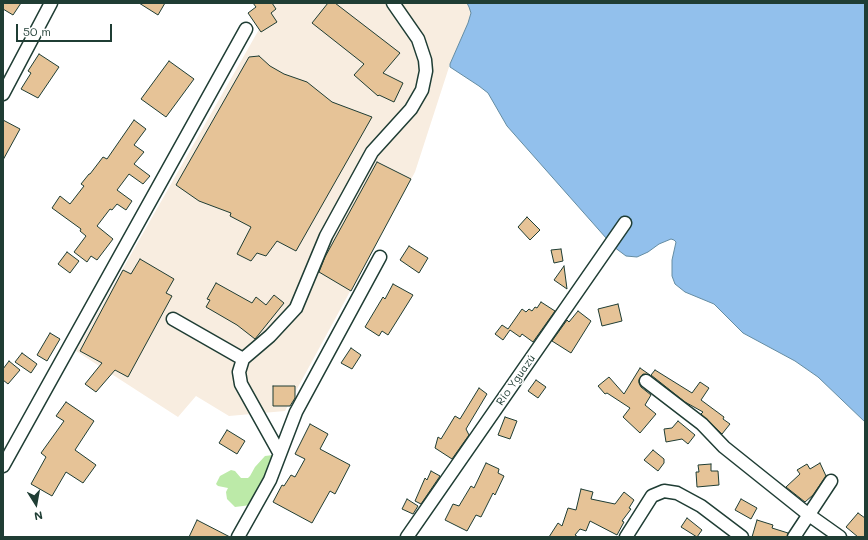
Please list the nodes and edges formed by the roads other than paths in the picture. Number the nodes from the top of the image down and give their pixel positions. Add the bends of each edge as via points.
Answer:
1 (51, 3) edge
2 (393, 3) edge
3 (246, 29) dead end
4 (3, 94) edge
5 (625, 223) dead end
6 (380, 257) dead end
7 (172, 319) dead end
8 (243, 359) junction
9 (646, 381) dead end
10 (280, 454) junction
11 (3, 466) edge
12 (831, 481) dead end
13 (809, 515) junction
14 (238, 537) edge
15 (407, 537) edge
16 (626, 537) edge
17 (742, 537) edge
18 (794, 537) edge
19 (840, 537) edge

1 - 4 street
2 - 8 street via 418,39 425,60 426,72 422,90 411,109 372,152 326,236 296,308 270,336
3 - 11 street
5 - 15 street, Río Yguazú
6 - 10 street via 296,412
7 - 8 street
8 - 10 street via 239,372 241,384
9 - 13 street via 702,424 724,447
10 - 14 street via 270,480
12 - 13 street
13 - 18 street
13 - 19 street
16 - 17 street via 652,496 664,491 677,493 700,506

